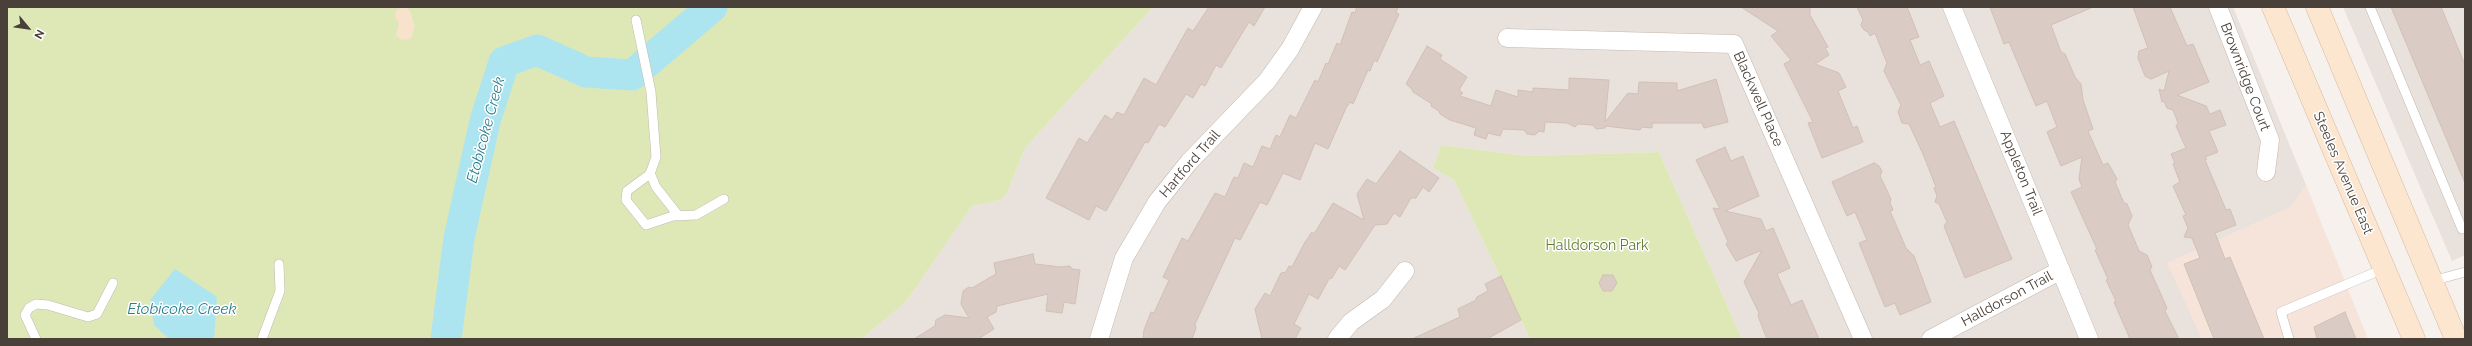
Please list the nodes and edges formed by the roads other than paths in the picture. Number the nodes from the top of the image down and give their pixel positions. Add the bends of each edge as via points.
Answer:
1 (1313, 7) edge
2 (1952, 7) edge
3 (2218, 7) edge
4 (2316, 7) edge
5 (2370, 7) edge
6 (2276, 8) edge
7 (636, 20) dead end
8 (1507, 38) dead end
9 (2266, 172) dead end
10 (650, 173) junction
11 (724, 199) dead end
12 (678, 216) junction
13 (2465, 228) edge
14 (279, 264) dead end
15 (2383, 269) junction
16 (2061, 270) junction
17 (1405, 271) dead end
18 (2465, 272) edge
19 (2432, 281) junction
20 (113, 283) dead end
21 (36, 339) edge
22 (262, 339) edge
23 (1099, 339) edge
24 (1337, 339) edge
25 (1863, 339) edge
26 (1931, 339) edge
27 (2089, 339) edge
28 (2289, 339) edge
29 (2414, 339) edge
30 (2456, 339) edge

1 - 23 street, Hartford Trail via 1290,50 1267,81 1189,162 1157,202 1124,258
2 - 16 street, Appleton Trail
3 - 9 street, Brownridge Court via 2270,140
4 - 19 main road
5 - 13 lane via 2462,229
6 - 15 main road, Steeles Avenue East
7 - 10 lane via 651,92 656,157
8 - 25 street, Blackwell Place via 1734,44
10 - 12 lane via 656,186
10 - 12 lane via 627,191 625,197 628,203 646,225
11 - 12 lane via 696,216
14 - 22 lane via 280,291
15 - 28 lane via 2281,312
15 - 29 main road, Steeles Avenue East
16 - 26 street, Halldorson Trail
16 - 27 street, Appleton Trail
17 - 24 street via 1383,299 1351,322
18 - 19 lane
19 - 30 main road
20 - 21 lane via 97,314 88,317 48,305 36,304 29,308 25,315

